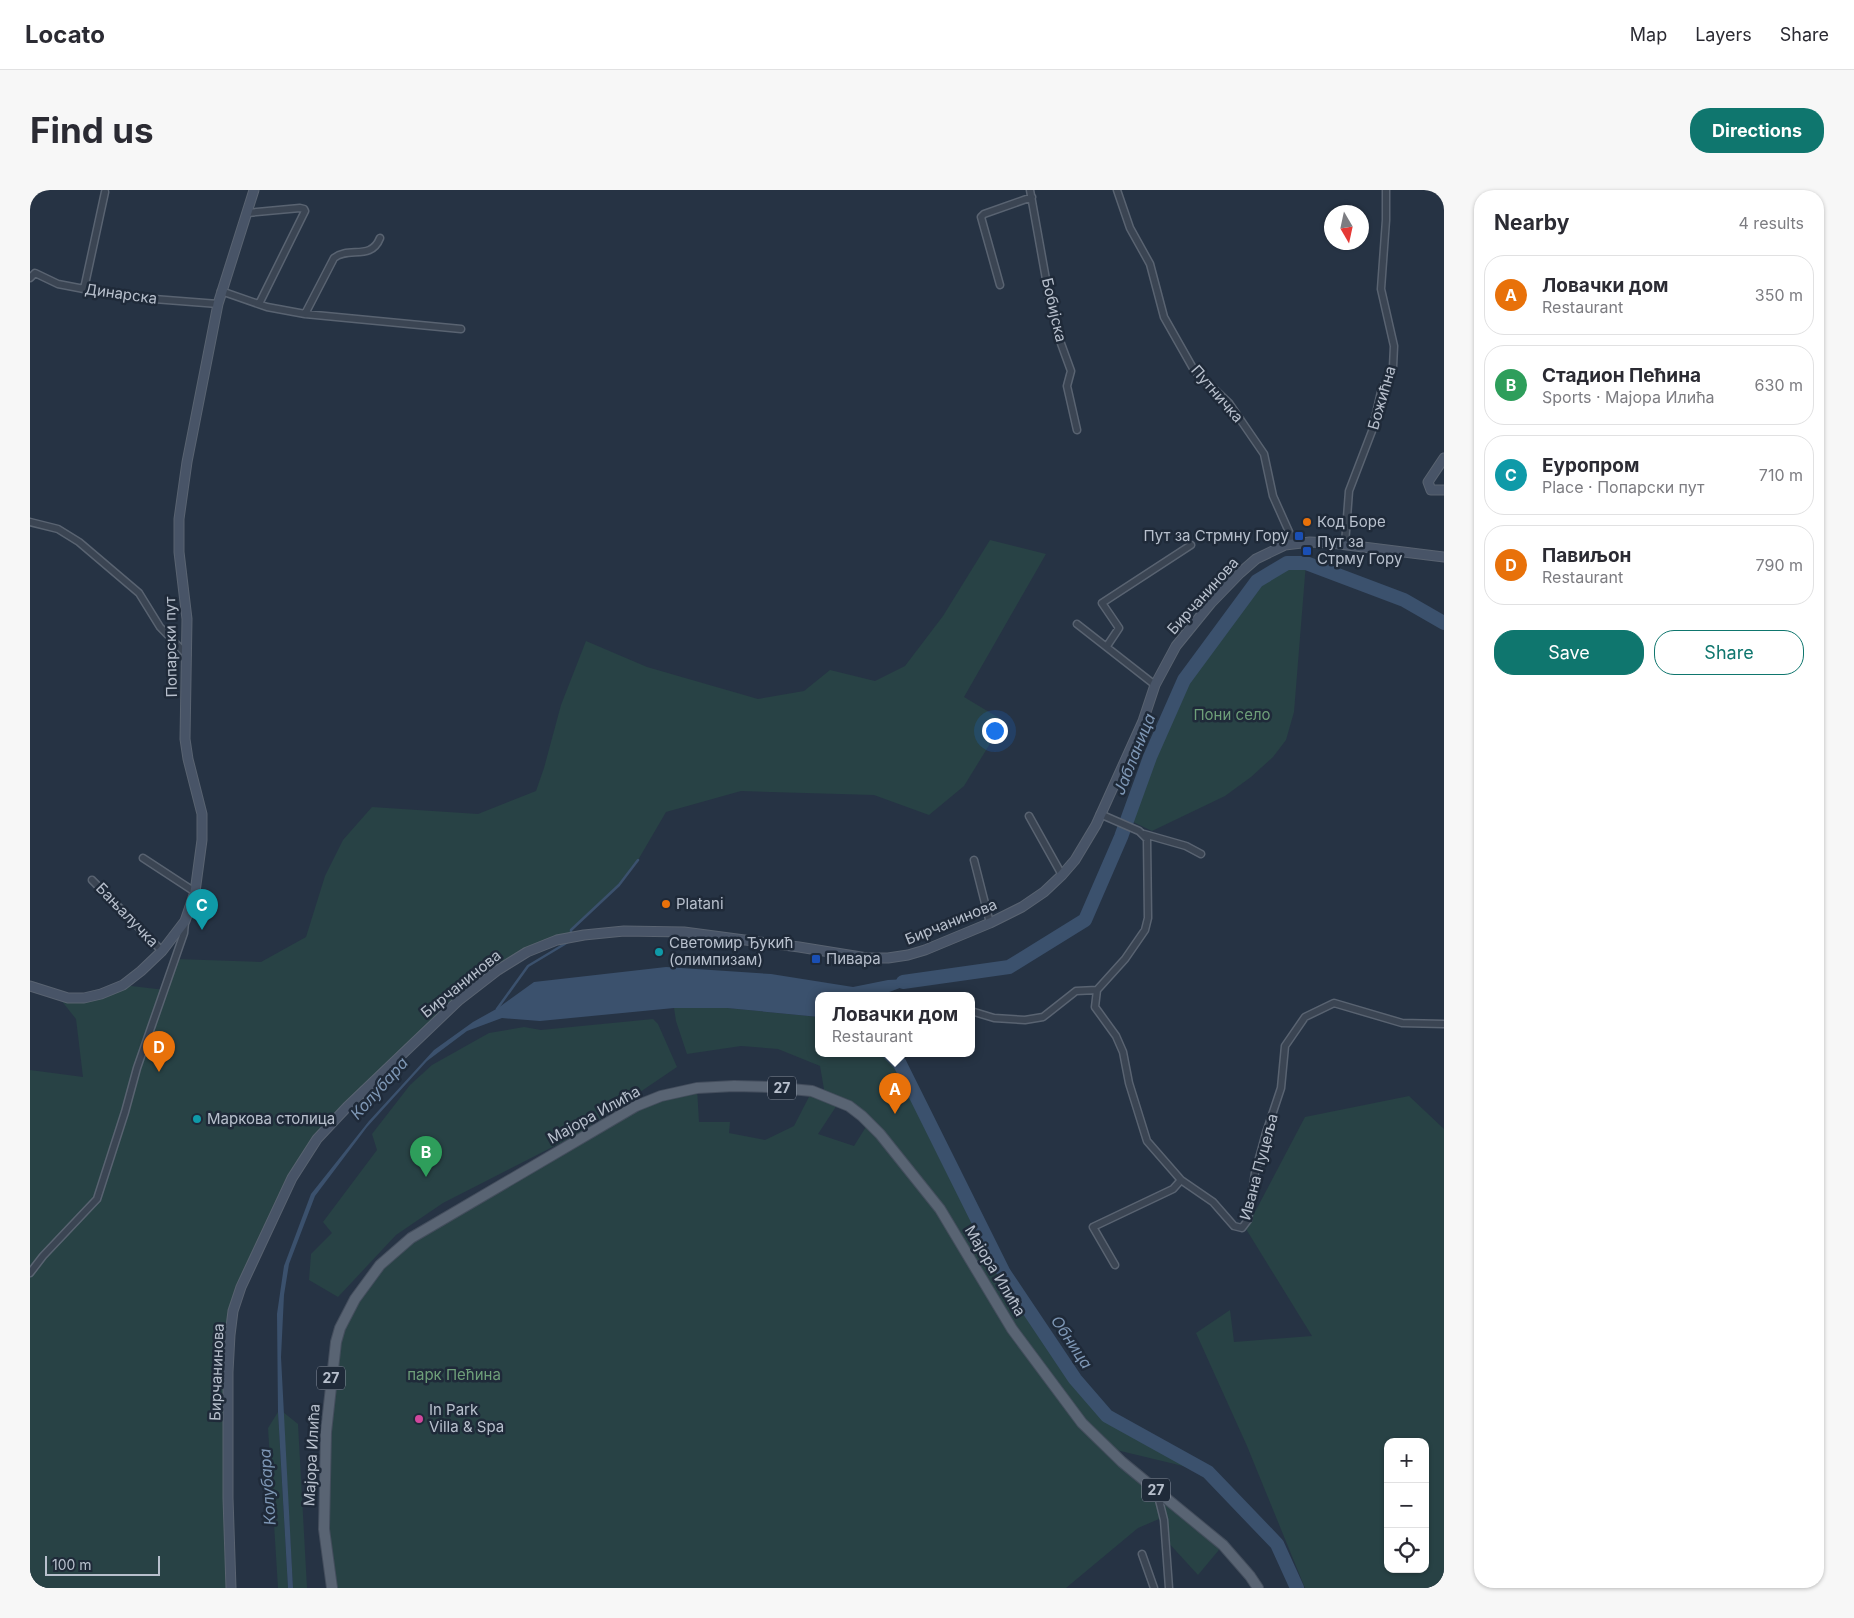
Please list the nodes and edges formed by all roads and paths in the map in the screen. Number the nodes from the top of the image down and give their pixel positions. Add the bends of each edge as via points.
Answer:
1 (254, 190) edge
2 (1030, 190) edge
3 (1117, 190) edge
4 (1386, 190) edge
5 (105, 192) dead end
6 (1032, 198) junction
7 (247, 213) junction
8 (380, 238) dead end
9 (30, 278) edge
10 (1000, 285) dead end
11 (84, 289) junction
12 (222, 290) junction
13 (218, 304) junction
14 (258, 304) junction
15 (305, 314) junction
16 (461, 329) dead end
17 (1077, 430) dead end
18 (1444, 458) edge
19 (1444, 490) edge
20 (30, 522) edge
21 (1289, 544) junction
22 (1345, 544) junction
23 (1191, 545) dead end
24 (1444, 557) edge
25 (1077, 624) dead end
26 (1107, 646) junction
27 (187, 655) junction
28 (1155, 685) junction
29 (1100, 814) junction
30 (1029, 816) dead end
31 (1142, 832) junction
32 (1201, 854) dead end
33 (143, 858) dead end
34 (974, 860) dead end
35 (1062, 875) junction
36 (92, 880) dead end
37 (195, 892) junction
38 (184, 921) junction
39 (990, 923) junction
40 (162, 951) junction
41 (30, 986) edge
42 (1096, 990) junction
43 (975, 1012) edge
44 (1444, 1024) edge
45 (1181, 1180) junction
46 (1114, 1265) dead end
47 (30, 1273) edge
48 (1159, 1491) junction
49 (1142, 1554) dead end
50 (231, 1588) edge
51 (332, 1588) edge
52 (1154, 1588) edge
53 (1169, 1588) edge
54 (1258, 1588) edge

1 - 7 main road, Попарски пут
2 - 6 street, Бобијска
3 - 21 street, Путничка via 1130,228 1150,264 1164,317 1194,370 1229,403 1264,454
4 - 22 street, Божићна via 1381,290 1394,346 1392,367 1349,491
5 - 11 street
6 - 10 street via 982,217
6 - 17 street, Бобијска via 1049,296 1070,371 1068,386
7 - 12 main road, Попарски пут
7 - 14 street via 300,208 305,211
8 - 15 street via 369,250 334,258
9 - 11 street, Динарска via 35,273 58,284
11 - 13 street, Динарска via 149,299
12 - 13 main road, Попарски пут
12 - 14 street
13 - 27 main road, Попарски пут via 179,519
14 - 15 street
15 - 16 street
18 - 19 main road via 1428,482 1431,490
20 - 27 street via 58,529 79,542 139,593 160,627
21 - 22 main road
21 - 28 main road, Бирчанинова via 1256,559 1211,603 1176,646
22 - 24 main road
23 - 26 street via 1102,603 1119,628
25 - 26 street
26 - 28 street
27 - 37 main road, Попарски пут via 185,738 203,822
28 - 29 main road, Бирчанинова
29 - 31 street
29 - 35 main road, Бирчанинова via 1085,845
30 - 35 street
31 - 32 street
31 - 42 street via 1148,843 1148,918 1145,930 1125,959
33 - 37 street
34 - 39 street
35 - 39 main road, Бирчанинова via 1022,907
36 - 40 street, Бањалучка
37 - 38 main road, Попарски пут
38 - 40 main road, Попарски пут
38 - 47 street via 184,933 137,1068 97,1199
39 - 50 main road, Бирчанинова via 925,950 888,958 867,958 684,932 624,931 578,936 540,946 511,961 440,1017 317,1139 292,1178 241,1287 233,1310 228,1363
40 - 41 main road, Попарски пут via 132,979 93,997 68,998
42 - 43 street via 1076,991 1044,1017 1025,1020 994,1018
42 - 45 street, Ивана Пуцеља via 1094,1007 1116,1036 1123,1052 1147,1141
44 - 45 street, Ивана Пуцеља via 1402,1023 1334,1002 1305,1017 1285,1046 1282,1088 1255,1173 1248,1220 1242,1228 1234,1226 1213,1202
45 - 46 street via 1173,1189 1093,1227
48 - 51 main road, Мајора Илића / 27 via 1107,1448 1071,1410 1008,1322 940,1209 862,1116 825,1095 796,1088 696,1088 636,1106 423,1230 390,1256 361,1288 340,1328 332,1364 324,1520
48 - 53 street
48 - 54 main road, Мајора Илића / 27 via 1224,1545
49 - 52 street

